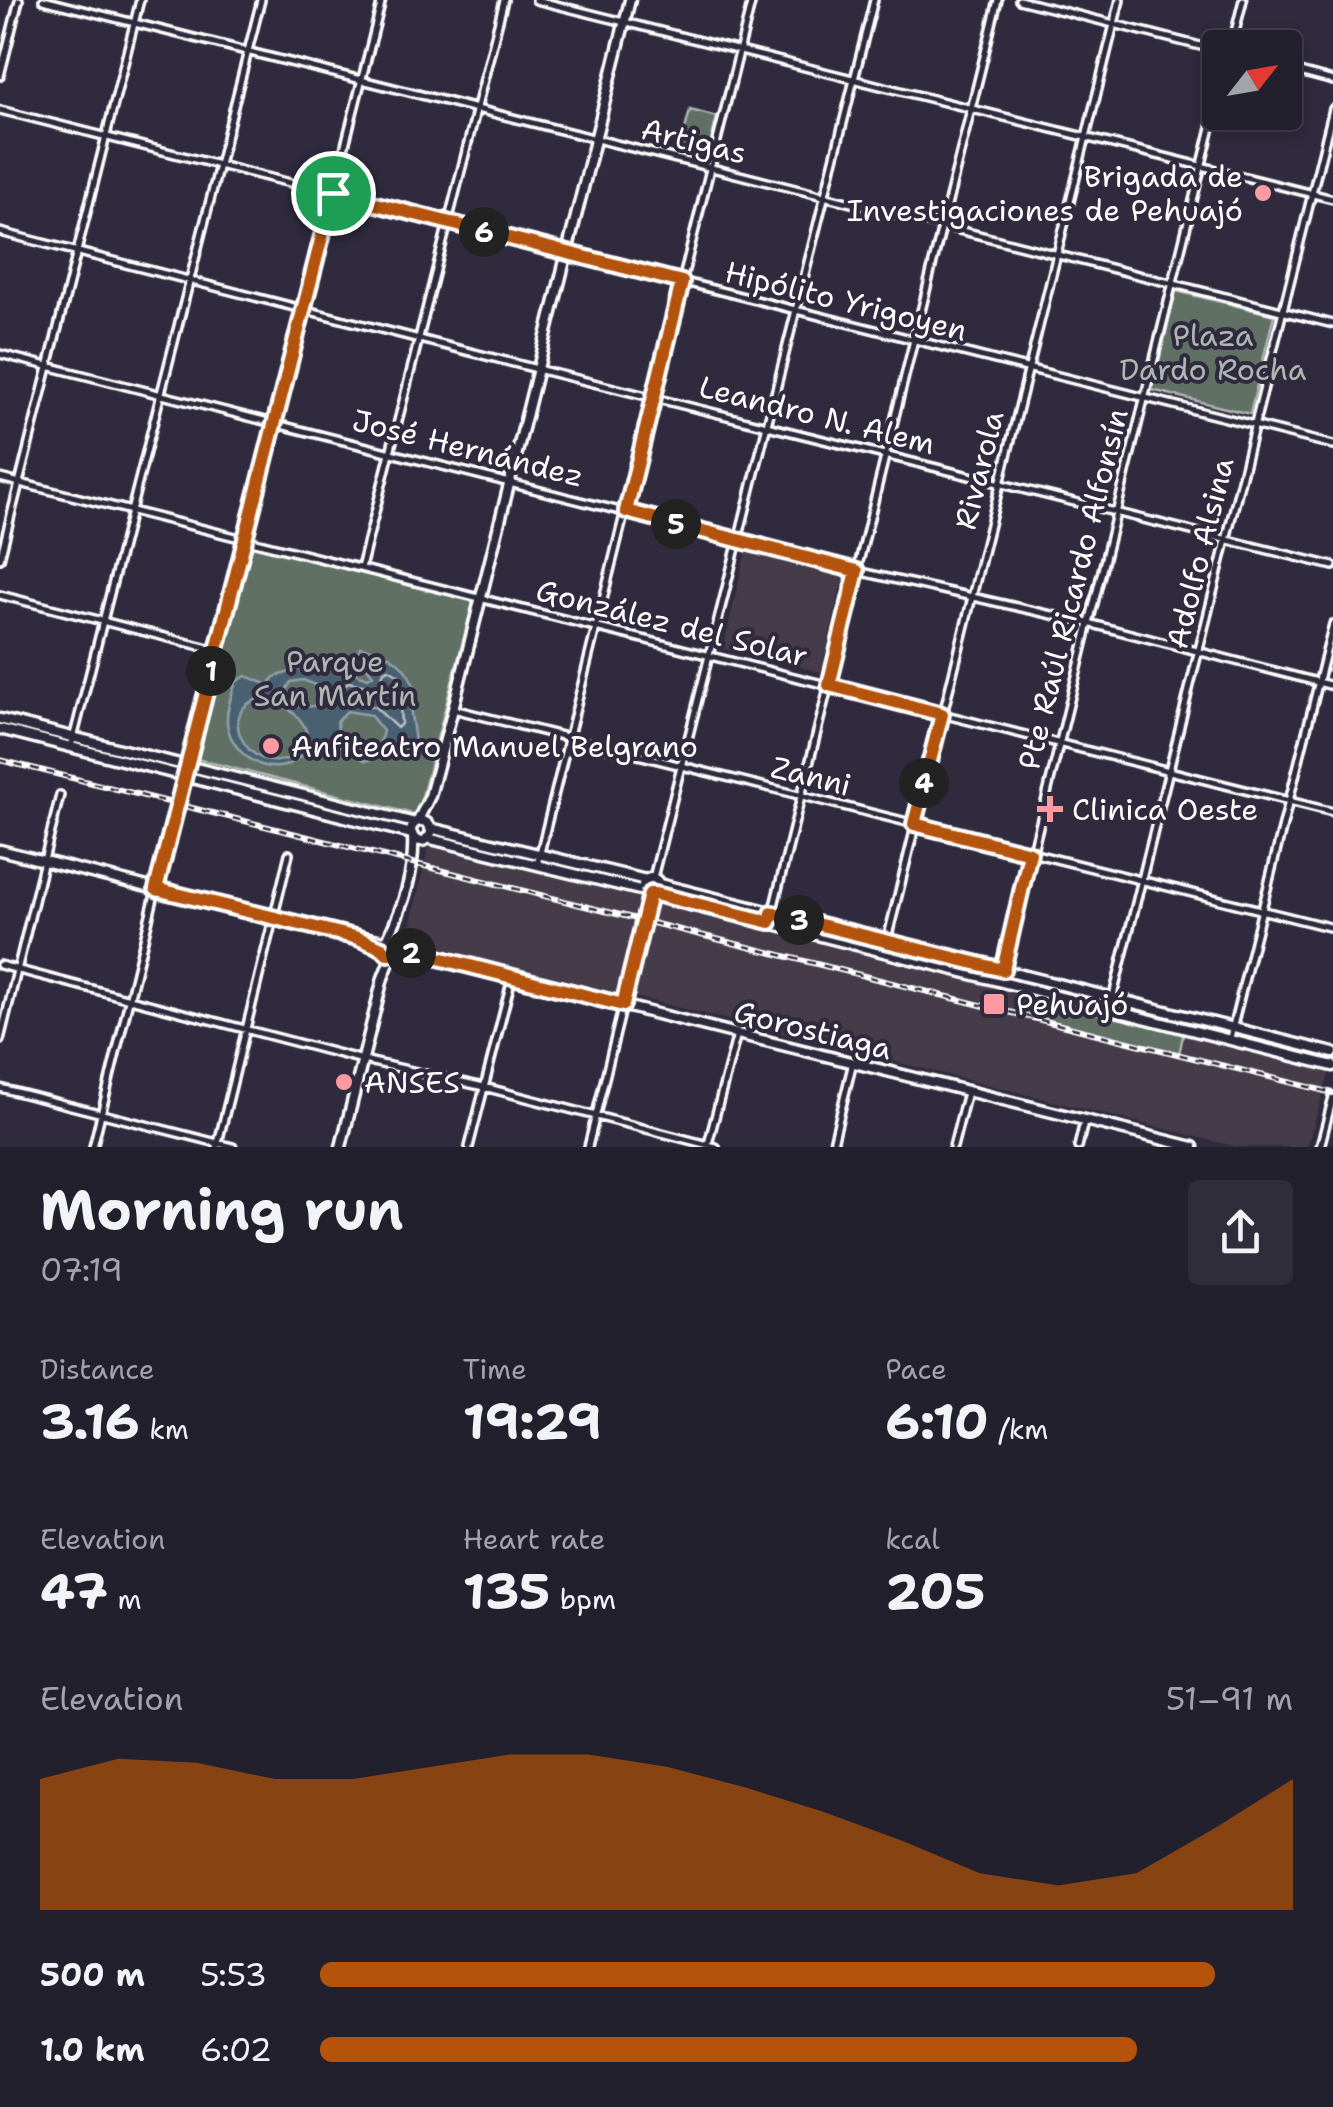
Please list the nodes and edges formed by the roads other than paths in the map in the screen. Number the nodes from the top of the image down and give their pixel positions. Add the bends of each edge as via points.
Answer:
1 (19, 0) edge
2 (44, 0) edge
3 (140, 0) edge
4 (261, 0) edge
5 (382, 0) edge
6 (504, 0) edge
7 (536, 0) edge
8 (630, 0) edge
9 (752, 0) edge
10 (874, 0) edge
11 (998, 0) edge
12 (1019, 0) edge
13 (1120, 0) edge
14 (1242, 0) edge
15 (624, 22) junction
16 (134, 23) junction
17 (1114, 24) junction
18 (1235, 30) edge
19 (1202, 46) edge
20 (248, 51) junction
21 (739, 52) junction
22 (1302, 73) edge
23 (0, 76) edge
24 (362, 80) junction
25 (855, 80) junction
26 (1333, 81) edge
27 (477, 108) junction
28 (1333, 109) edge
29 (0, 110) edge
30 (971, 111) junction
31 (1210, 130) edge
32 (106, 136) junction
33 (1086, 137) junction
34 (594, 139) junction
35 (220, 165) junction
36 (1201, 166) junction
37 (710, 168) junction
38 (333, 193) junction
39 (1312, 194) junction
40 (826, 196) junction
41 (1333, 199) edge
42 (448, 222) junction
43 (942, 226) junction
44 (0, 232) edge
45 (77, 251) junction
46 (566, 253) junction
47 (1056, 255) junction
48 (191, 280) junction
49 (682, 282) junction
50 (1172, 283) junction
51 (304, 309) junction
52 (796, 312) junction
53 (1282, 313) junction
54 (1333, 324) edge
55 (419, 337) junction
56 (914, 341) junction
57 (0, 354) edge
58 (48, 366) junction
59 (538, 369) junction
60 (1028, 369) junction
61 (162, 395) junction
62 (654, 397) junction
63 (1144, 399) junction
64 (276, 422) junction
65 (1255, 425) junction
66 (767, 426) junction
67 (1333, 444) edge
68 (390, 452) junction
69 (886, 455) junction
70 (0, 478) edge
71 (508, 482) junction
72 (19, 483) junction
73 (999, 483) junction
74 (133, 511) junction
75 (626, 511) junction
76 (1116, 512) junction
77 (244, 539) junction
78 (738, 541) junction
79 (1226, 542) junction
80 (0, 559) edge
81 (1333, 566) edge
82 (361, 568) junction
83 (857, 571) junction
84 (0, 595) edge
85 (971, 596) junction
86 (481, 598) junction
87 (106, 622) junction
88 (1088, 623) junction
89 (1333, 624) edge
90 (597, 627) junction
91 (216, 650) junction
92 (1199, 654) junction
93 (709, 656) junction
94 (1318, 682) junction
95 (829, 685) junction
96 (1333, 686) edge
97 (453, 710) junction
98 (942, 714) junction
99 (0, 719) edge
100 (0, 729) edge
101 (569, 738) junction
102 (72, 742) junction
103 (1058, 743) junction
104 (187, 764) junction
105 (682, 767) junction
106 (1170, 771) junction
107 (184, 776) junction
108 (60, 795) dead end
109 (430, 796) junction
110 (801, 796) junction
111 (1289, 800) junction
112 (1333, 812) edge
113 (416, 822) junction
114 (914, 824) junction
115 (430, 826) junction
116 (413, 835) junction
117 (425, 839) junction
118 (0, 850) edge
119 (1030, 853) junction
120 (289, 854) dead end
121 (540, 855) junction
122 (414, 856) junction
123 (42, 861) junction
124 (537, 866) junction
125 (653, 881) junction
126 (1142, 882) junction
127 (156, 889) junction
128 (650, 893) junction
129 (1261, 911) junction
130 (771, 918) junction
131 (275, 919) junction
132 (1333, 928) edge
133 (391, 946) junction
134 (885, 947) junction
135 (0, 965) edge
136 (17, 969) junction
137 (1003, 970) junction
138 (512, 978) junction
139 (1001, 981) junction
140 (130, 998) junction
141 (1111, 1004) junction
142 (623, 1005) junction
143 (247, 1028) junction
144 (1232, 1028) junction
145 (737, 1034) junction
146 (1230, 1038) junction
147 (0, 1040) edge
148 (1333, 1055) edge
149 (363, 1060) junction
150 (853, 1062) junction
151 (1333, 1066) edge
152 (484, 1087) junction
153 (0, 1088) edge
154 (966, 1092) junction
155 (1333, 1097) edge
156 (101, 1114) junction
157 (596, 1116) junction
158 (1084, 1122) junction
159 (218, 1145) edge
160 (710, 1146) edge
161 (93, 1147) edge
162 (234, 1147) edge
163 (340, 1147) edge
164 (469, 1147) edge
165 (588, 1147) edge
166 (832, 1147) edge
167 (953, 1147) edge
168 (1078, 1147) edge
169 (1194, 1147) edge
170 (1320, 1147) edge

1 - 23 street
2 - 16 street, Artigas
3 - 16 street
4 - 20 street
5 - 24 street
6 - 27 street
7 - 15 street
8 - 15 main road
9 - 21 street
10 - 25 street
11 - 30 street
12 - 17 street
13 - 17 street, Rivarola
14 - 18 street
15 - 21 street
15 - 34 main road
16 - 20 street, Artigas
16 - 32 street
17 - 19 street
17 - 33 street, Rivarola
20 - 24 street, Artigas
20 - 35 street
21 - 25 street
21 - 37 street
22 - 26 street
24 - 27 street, Artigas
24 - 38 street
25 - 30 street
25 - 40 street
27 - 34 street, Artigas
27 - 42 street
28 - 39 street, Adolfo Alsina
29 - 32 street, Hipólito Yrigoyen
30 - 33 street
30 - 43 street
31 - 36 street, Pte Raúl Ricardo Alfonsín
32 - 35 street, Hipólito Yrigoyen
32 - 45 street
33 - 36 street
33 - 47 street, Rivarola
34 - 37 street, Artigas
34 - 46 main road
35 - 38 street, Hipólito Yrigoyen
35 - 48 street
36 - 39 street
36 - 50 street, Pte Raúl Ricardo Alfonsín
37 - 40 street, Artigas
37 - 49 street
38 - 42 street, Hipólito Yrigoyen
38 - 51 street
39 - 41 street
39 - 53 street, Adolfo Alsina
40 - 43 street, Artigas
40 - 52 street
42 - 46 street, Hipólito Yrigoyen
42 - 55 street
43 - 47 street, Artigas
43 - 56 street
44 - 45 street, Leandro N. Alem
45 - 48 street, Leandro N. Alem
45 - 58 street
46 - 49 street, Hipólito Yrigoyen
46 - 59 main road
47 - 50 street, Artigas
47 - 60 street, Rivarola
48 - 51 street, Leandro N. Alem
48 - 61 street
49 - 52 street, Hipólito Yrigoyen
49 - 62 street
50 - 53 street, Artigas
50 - 63 street, Pte Raúl Ricardo Alfonsín
51 - 55 street, Leandro N. Alem
51 - 64 street
52 - 56 street, Hipólito Yrigoyen
52 - 66 street
53 - 54 street, Artigas
53 - 65 street, Adolfo Alsina
55 - 59 street, Leandro N. Alem
55 - 68 street
56 - 60 street, Hipólito Yrigoyen
56 - 69 street
57 - 58 street, José Hernández
58 - 61 street, José Hernández
58 - 72 street
59 - 62 street, Leandro N. Alem
59 - 71 main road
60 - 63 street, Hipólito Yrigoyen
60 - 73 street, Rivarola
61 - 64 street, José Hernández
61 - 74 street
62 - 66 street, Leandro N. Alem
62 - 75 street
63 - 65 street, Hipólito Yrigoyen
63 - 76 street, Pte Raúl Ricardo Alfonsín
64 - 68 street, José Hernández
64 - 77 street
65 - 67 street, Hipólito Yrigoyen
65 - 79 street, Adolfo Alsina
66 - 69 street, Leandro N. Alem
66 - 78 street
68 - 71 street, José Hernández
68 - 82 street
69 - 73 street, Leandro N. Alem
69 - 83 street
70 - 72 street, González del Solar
71 - 75 street, José Hernández
71 - 86 main road
72 - 74 street, González del Solar
72 - 80 street
73 - 76 street, Leandro N. Alem
73 - 85 street, Rivarola
74 - 77 street, González del Solar
74 - 87 street
75 - 78 street, José Hernández
75 - 90 street
76 - 79 street, Leandro N. Alem
76 - 88 street, Pte Raúl Ricardo Alfonsín
77 - 82 street, González del Solar
77 - 91 street
78 - 83 street, José Hernández
78 - 93 street
79 - 81 street, Leandro N. Alem
79 - 92 street, Adolfo Alsina
82 - 86 street, González del Solar
83 - 85 street, José Hernández
83 - 95 street
84 - 87 street
85 - 88 street, José Hernández
85 - 98 street, Rivarola
86 - 90 street, González del Solar
86 - 97 main road
87 - 91 street
87 - 102 street
88 - 92 street, José Hernández
88 - 103 street, Pte Raúl Ricardo Alfonsín
89 - 94 street
90 - 93 street, González del Solar
90 - 101 street
91 - 104 street
92 - 94 street, José Hernández
92 - 106 street, Adolfo Alsina
93 - 95 street, González del Solar
93 - 105 street
94 - 96 street, José Hernández
94 - 111 street
95 - 98 street, González del Solar
95 - 110 street
97 - 101 street, Zanni
97 - 109 main road
98 - 103 street, González del Solar
98 - 114 street, Rivarola
99 - 102 main road
100 - 102 main road
101 - 105 street, Zanni
101 - 121 street
102 - 104 main road
102 - 107 main road
103 - 106 street, González del Solar
103 - 119 street, Pte Raúl Ricardo Alfonsín
104 - 107 street
104 - 113 main road
105 - 110 street, Zanni
105 - 125 street
106 - 111 street, González del Solar
106 - 126 street, Adolfo Alsina
107 - 116 main road
107 - 127 street
108 - 123 street
109 - 113 main road
109 - 115 main road
110 - 114 street, Zanni
110 - 130 street
111 - 112 street, González del Solar
111 - 129 street
113 - 115 main road
113 - 116 main road
114 - 119 street, Zanni
114 - 134 street, Rivarola
115 - 117 main road
115 - 121 main road
116 - 117 main road
116 - 122 main road
117 - 122 main road
117 - 124 main road
118 - 123 main road, Gorostiaga
119 - 126 street, Zanni
119 - 137 street, Pte Raúl Ricardo Alfonsín
120 - 131 street
121 - 124 street
121 - 125 main road
122 - 133 main road
123 - 127 main road, Gorostiaga
123 - 136 street
124 - 128 main road
125 - 128 main road
125 - 128 main road
125 - 130 main road
126 - 129 street, Zanni
126 - 141 street, Adolfo Alsina
127 - 131 main road, Gorostiaga
127 - 140 street
128 - 130 main road
128 - 142 street
129 - 132 street, Zanni
129 - 144 street
130 - 134 main road
131 - 133 main road, Gorostiaga
131 - 143 street
133 - 138 main road, Gorostiaga
133 - 149 main road
134 - 137 main road
134 - 139 main road
135 - 136 street
136 - 140 street
136 - 147 street
137 - 139 street, Pte Raúl Ricardo Alfonsín
137 - 141 main road
138 - 142 main road, Gorostiaga
138 - 152 street
139 - 141 main road
140 - 143 street
140 - 156 street
141 - 144 main road
141 - 146 main road
142 - 145 main road, Gorostiaga
142 - 157 street
143 - 149 street
143 - 159 street
144 - 146 street
144 - 148 main road
145 - 150 main road, Gorostiaga
145 - 160 street
146 - 151 main road
148 - 151 main road
149 - 152 street
149 - 163 main road
150 - 154 main road, Gorostiaga
150 - 166 street
152 - 157 street
152 - 164 street
153 - 156 street
154 - 158 main road, Gorostiaga
154 - 167 street
155 - 170 street
156 - 159 street
156 - 161 street
157 - 160 street
157 - 165 street
158 - 168 street
158 - 169 main road, Gorostiaga
159 - 162 street

